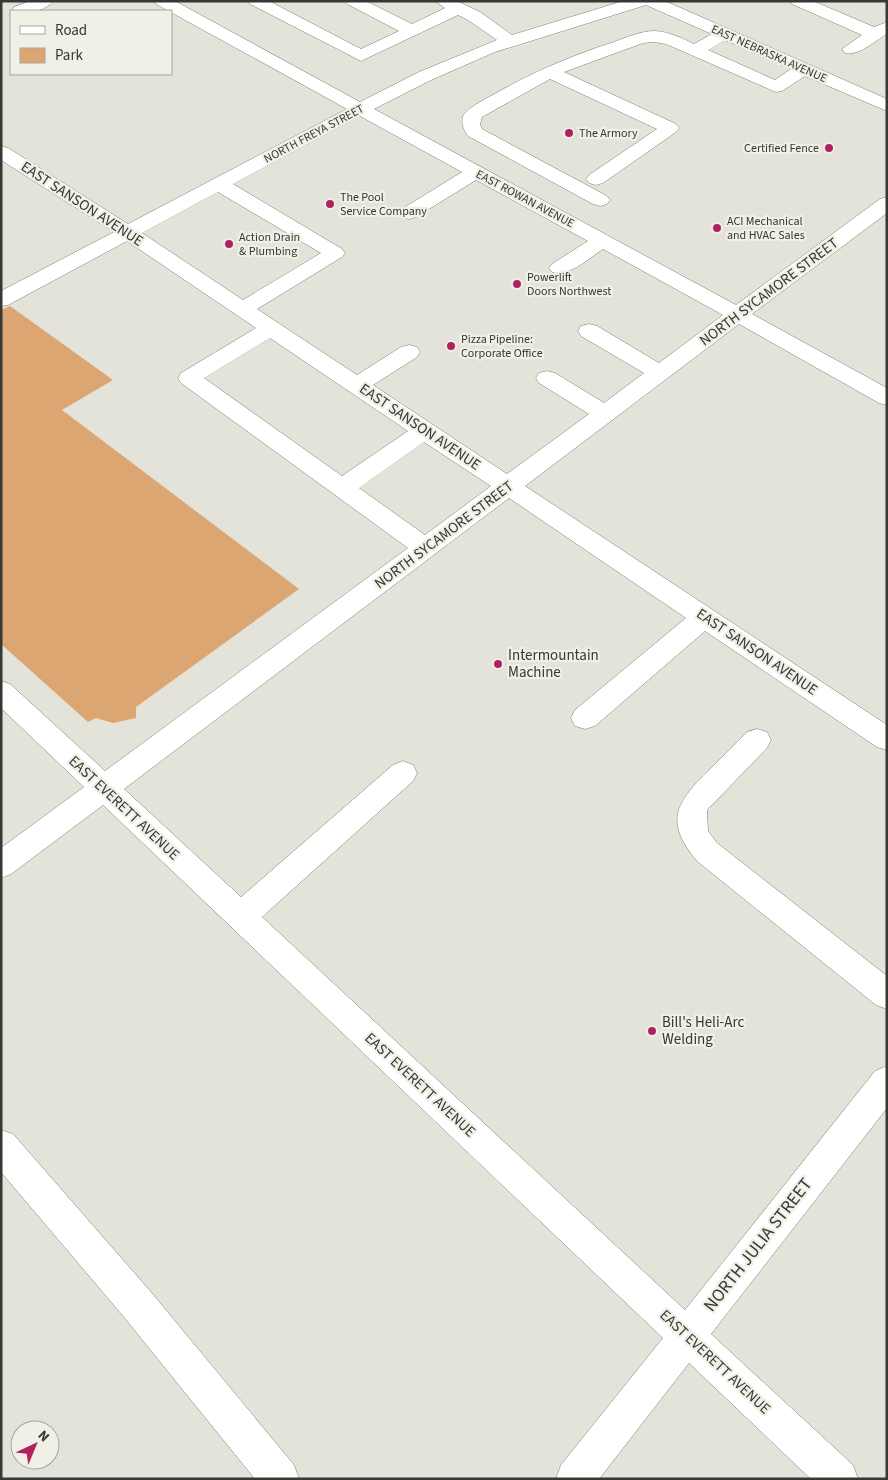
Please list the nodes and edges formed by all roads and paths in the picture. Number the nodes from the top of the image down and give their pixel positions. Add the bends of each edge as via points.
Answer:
1 (45, 1) edge
2 (162, 1) edge
3 (256, 1) edge
4 (353, 1) edge
5 (641, 1) edge
6 (651, 1) edge
7 (798, 1) edge
8 (450, 5) edge
9 (23, 10) edge
10 (881, 30) edge
11 (412, 31) junction
12 (724, 34) junction
13 (510, 42) junction
14 (851, 49) dead end
15 (694, 51) junction
16 (803, 69) junction
17 (551, 73) junction
18 (887, 106) edge
19 (360, 109) junction
20 (1, 152) edge
21 (476, 172) junction
22 (596, 179) dead end
23 (218, 184) junction
24 (600, 200) dead end
25 (887, 203) edge
26 (409, 213) dead end
27 (127, 232) junction
28 (602, 241) junction
29 (559, 268) dead end
30 (1, 300) edge
31 (242, 309) junction
32 (738, 315) junction
33 (272, 328) junction
34 (588, 331) dead end
35 (409, 352) dead end
36 (660, 373) junction
37 (546, 378) dead end
38 (357, 385) junction
39 (887, 398) edge
40 (605, 414) junction
41 (425, 430) junction
42 (509, 486) junction
43 (342, 488) junction
44 (426, 548) junction
45 (704, 617) junction
46 (1, 690) edge
47 (585, 718) dead end
48 (887, 739) edge
49 (757, 740) dead end
50 (403, 774) dead end
51 (105, 790) junction
52 (1, 865) edge
53 (240, 917) junction
54 (887, 995) edge
55 (887, 1082) edge
56 (1, 1146) edge
57 (686, 1335) junction
58 (280, 1479) edge
59 (574, 1479) edge
60 (839, 1479) edge

1 - 9 street
2 - 19 street, EAST ROWAN AVENUE
3 - 11 street via 362,56
4 - 11 street
5 - 13 street, NORTH FREYA STREET
6 - 12 street, EAST NEBRASKA AVENUE
7 - 10 street
8 - 11 street
8 - 13 street via 474,16
10 - 14 street
12 - 15 street
12 - 16 street, EAST NEBRASKA AVENUE
13 - 19 street, NORTH FREYA STREET via 425,76
15 - 16 street via 776,87
15 - 17 street via 666,38 648,37 572,62
16 - 18 street, EAST NEBRASKA AVENUE
17 - 22 street via 670,128
17 - 24 street via 473,114 471,124 474,132
19 - 21 street, EAST ROWAN AVENUE
19 - 23 street, NORTH FREYA STREET
20 - 27 street, EAST SANSON AVENUE
21 - 26 street
21 - 28 street, EAST ROWAN AVENUE
23 - 27 street, NORTH FREYA STREET
23 - 31 street via 335,254
25 - 32 street, NORTH SYCAMORE STREET
27 - 30 street, NORTH FREYA STREET
27 - 31 street, EAST SANSON AVENUE
28 - 29 street
28 - 32 street, EAST ROWAN AVENUE
31 - 33 street, EAST SANSON AVENUE
32 - 36 street, NORTH SYCAMORE STREET
32 - 39 street, EAST ROWAN AVENUE
33 - 38 street, EAST SANSON AVENUE
33 - 43 street via 189,378
34 - 36 street
35 - 38 street
36 - 40 street, NORTH SYCAMORE STREET
37 - 40 street
38 - 41 street, EAST SANSON AVENUE
40 - 42 street, NORTH SYCAMORE STREET
41 - 42 street, EAST SANSON AVENUE
41 - 43 street
42 - 44 street, NORTH SYCAMORE STREET
42 - 45 street, EAST SANSON AVENUE
43 - 44 street
44 - 51 street, NORTH SYCAMORE STREET
45 - 47 street
45 - 48 street, EAST SANSON AVENUE
46 - 51 street, EAST EVERETT AVENUE
49 - 54 street via 694,805 691,825 696,840
50 - 53 street
51 - 52 street, NORTH SYCAMORE STREET
51 - 53 street, EAST EVERETT AVENUE
53 - 57 street, EAST EVERETT AVENUE
55 - 57 street, NORTH JULIA STREET
56 - 58 street via 137,1304
57 - 59 street, NORTH JULIA STREET
57 - 60 street, EAST EVERETT AVENUE

